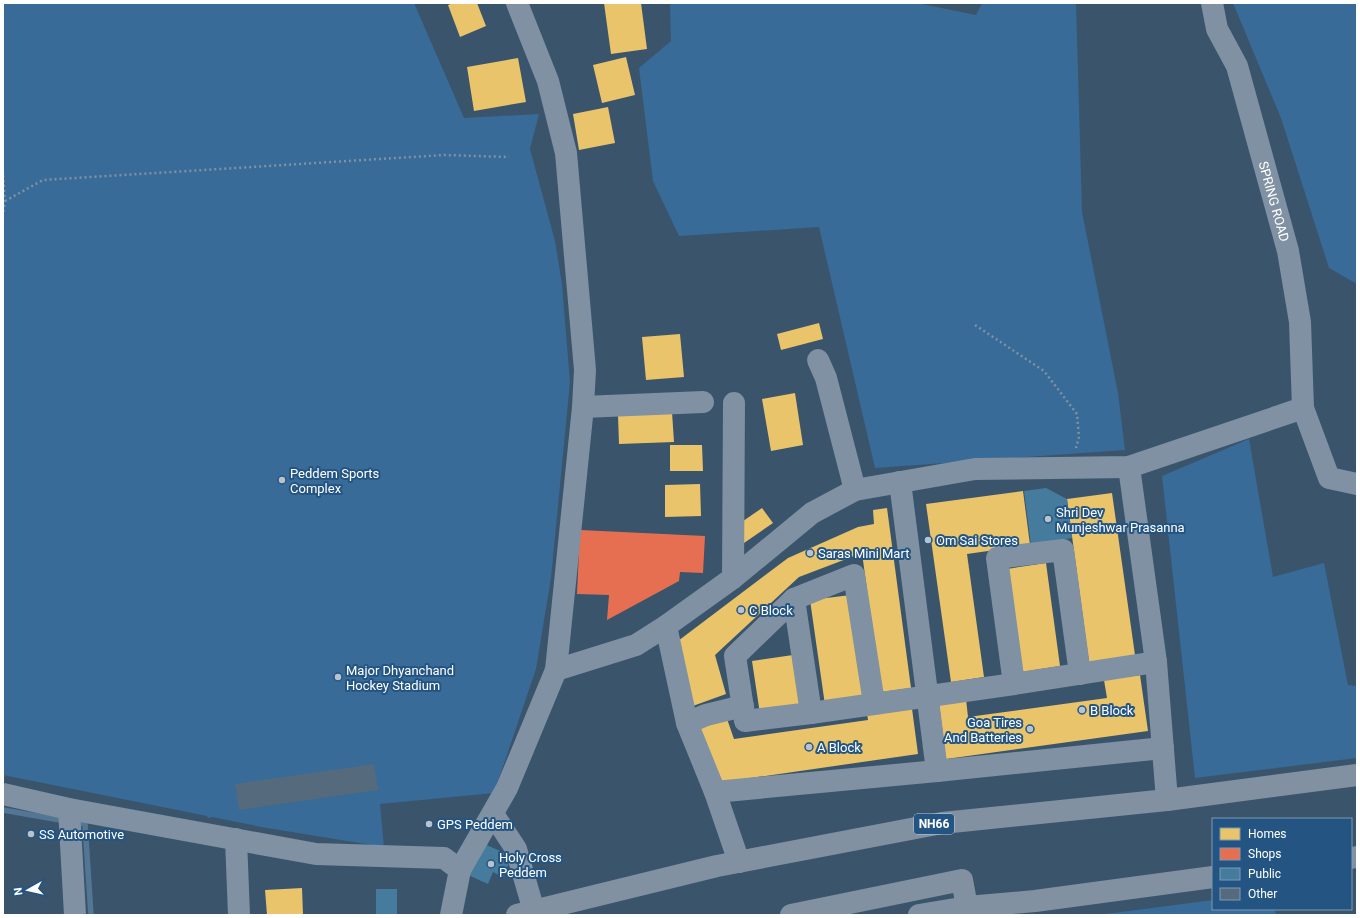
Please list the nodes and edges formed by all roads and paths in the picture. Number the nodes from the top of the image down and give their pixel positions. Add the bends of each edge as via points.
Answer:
1 (517, 3) edge
2 (1212, 3) edge
3 (509, 157) dead end
4 (3, 174) edge
5 (5, 201) junction
6 (3, 214) edge
7 (975, 325) dead end
8 (822, 369) dead end
9 (703, 402) dead end
10 (734, 403) dead end
11 (583, 406) junction
12 (1303, 408) junction
13 (1129, 467) junction
14 (1071, 468) junction
15 (900, 482) junction
16 (1357, 484) edge
17 (855, 490) junction
18 (733, 578) junction
19 (794, 599) junction
20 (666, 626) junction
21 (1156, 662) junction
22 (556, 670) junction
23 (1080, 674) junction
24 (1014, 684) junction
25 (926, 696) junction
26 (874, 704) junction
27 (742, 706) junction
28 (811, 713) junction
29 (687, 723) junction
30 (1163, 748) junction
31 (937, 771) junction
32 (1357, 775) edge
33 (715, 792) junction
34 (3, 794) edge
35 (1167, 800) junction
36 (69, 809) junction
37 (493, 814) junction
38 (236, 839) junction
39 (738, 862) junction
40 (460, 870) junction
41 (1212, 877) edge
42 (967, 907) junction
43 (1036, 908) edge
44 (526, 913) edge
45 (75, 915) edge
46 (239, 915) edge
47 (451, 915) edge
48 (791, 915) edge
49 (919, 915) edge

1 - 11 street via 548,81 566,153 585,370
2 - 12 street, SPRING ROAD via 1217,29 1237,66 1288,251 1300,322
3 - 5 path via 444,155 43,180
4 - 5 path
5 - 6 path
7 - 14 path via 1044,371 1077,414 1079,437
8 - 17 street
9 - 11 street
10 - 18 street
11 - 22 street
12 - 13 street
12 - 16 street, SPRING ROAD via 1329,478
13 - 14 street
13 - 21 street
14 - 15 street via 975,469
15 - 17 street
15 - 25 street
17 - 18 street via 812,513
18 - 20 street
19 - 26 street via 854,575
19 - 27 street via 736,656
19 - 28 street
20 - 22 street via 636,644
20 - 29 street
21 - 23 street
21 - 30 street
22 - 37 street via 508,788
23 - 24 street
23 - 24 street via 1063,550 997,558
24 - 25 street
25 - 26 street
25 - 31 street
26 - 28 street
27 - 28 street via 745,721
27 - 29 street via 706,715
29 - 33 street
30 - 31 street
30 - 35 street
31 - 33 street
32 - 35 highway, NH66
33 - 39 street
34 - 36 street
35 - 39 highway, NH66 via 942,823
36 - 38 street
36 - 45 street
37 - 40 street
37 - 44 street via 516,849
38 - 40 street via 316,854 444,858
38 - 46 street
39 - 44 highway, NH66
40 - 47 street
41 - 43 highway
42 - 43 highway
42 - 48 highway via 962,880
42 - 49 street

